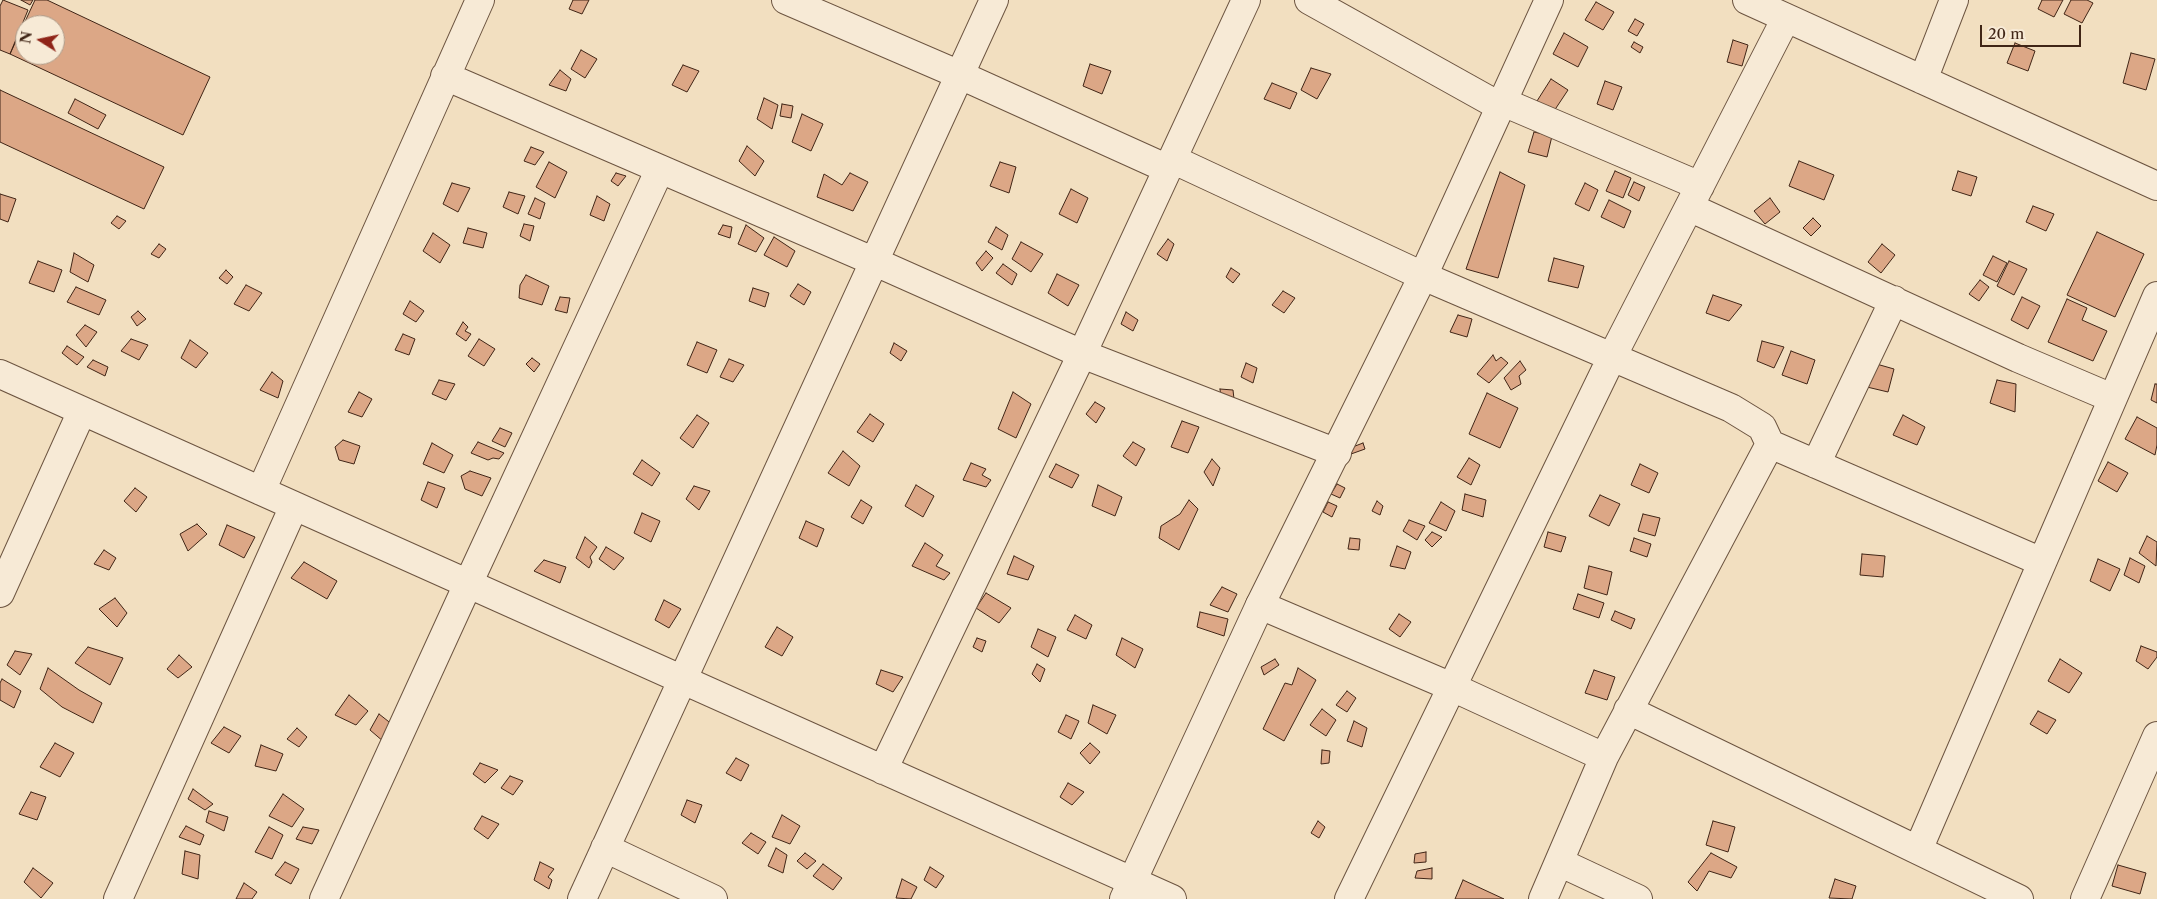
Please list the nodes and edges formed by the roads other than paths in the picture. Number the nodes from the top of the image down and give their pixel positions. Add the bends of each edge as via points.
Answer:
1 (480, 0) edge
2 (786, 0) edge
3 (994, 0) edge
4 (1246, 0) edge
5 (1309, 0) edge
6 (1549, 0) edge
7 (1954, 0) edge
8 (1753, 1) edge
9 (1786, 18) junction
10 (960, 75) junction
11 (445, 76) junction
12 (1923, 80) junction
13 (1502, 104) junction
14 (1170, 164) junction
15 (660, 169) junction
16 (2157, 186) edge
17 (1695, 196) junction
18 (873, 261) junction
19 (1423, 276) junction
20 (2157, 296) edge
21 (1894, 300) junction
22 (1082, 354) junction
23 (1612, 357) junction
24 (0, 374) edge
25 (2112, 398) junction
26 (82, 411) junction
27 (1770, 444) junction
28 (1337, 453) junction
29 (1816, 464) junction
30 (261, 491) junction
31 (294, 506) junction
32 (2042, 562) junction
33 (468, 584) junction
34 (0, 593) edge
35 (1260, 605) junction
36 (682, 680) junction
37 (1452, 687) junction
38 (1628, 710) junction
39 (2157, 736) edge
40 (1604, 757) junction
41 (883, 770) junction
42 (605, 848) junction
43 (1918, 850) junction
44 (1559, 862) junction
45 (1128, 890) edge
46 (118, 899) edge
47 (324, 899) edge
48 (582, 899) edge
49 (713, 899) edge
50 (1172, 899) edge
51 (1349, 899) edge
52 (1543, 899) edge
53 (1638, 899) edge
54 (2020, 899) edge
55 (2085, 899) edge

1 - 11 street
2 - 10 street
3 - 10 street
4 - 14 street
5 - 13 street
6 - 13 street
7 - 12 street
8 - 9 street
9 - 12 street
9 - 17 street
10 - 14 street
10 - 18 street
11 - 15 street
11 - 30 street
12 - 16 street
13 - 17 street
13 - 19 street
14 - 19 street
14 - 22 street
15 - 18 street
15 - 33 street
17 - 21 street
17 - 23 street
18 - 22 street
18 - 36 street
19 - 23 street
19 - 28 street
20 - 25 street
21 - 25 street
21 - 29 street
22 - 28 street
22 - 41 street
23 - 27 street via 1731,408 1762,427
23 - 37 street
24 - 26 street
25 - 32 street
26 - 30 street
26 - 34 street
27 - 29 street
27 - 38 street
28 - 35 street
29 - 32 street
30 - 31 street
31 - 33 street
31 - 46 street
32 - 43 street
33 - 36 street
33 - 47 street
35 - 37 street
35 - 45 street
36 - 41 street
36 - 42 street
37 - 40 street
37 - 51 street
38 - 40 street
38 - 43 street
39 - 55 street
40 - 44 street
41 - 45 street
42 - 48 street
42 - 49 street
43 - 54 street
44 - 52 street
44 - 53 street
45 - 50 street

